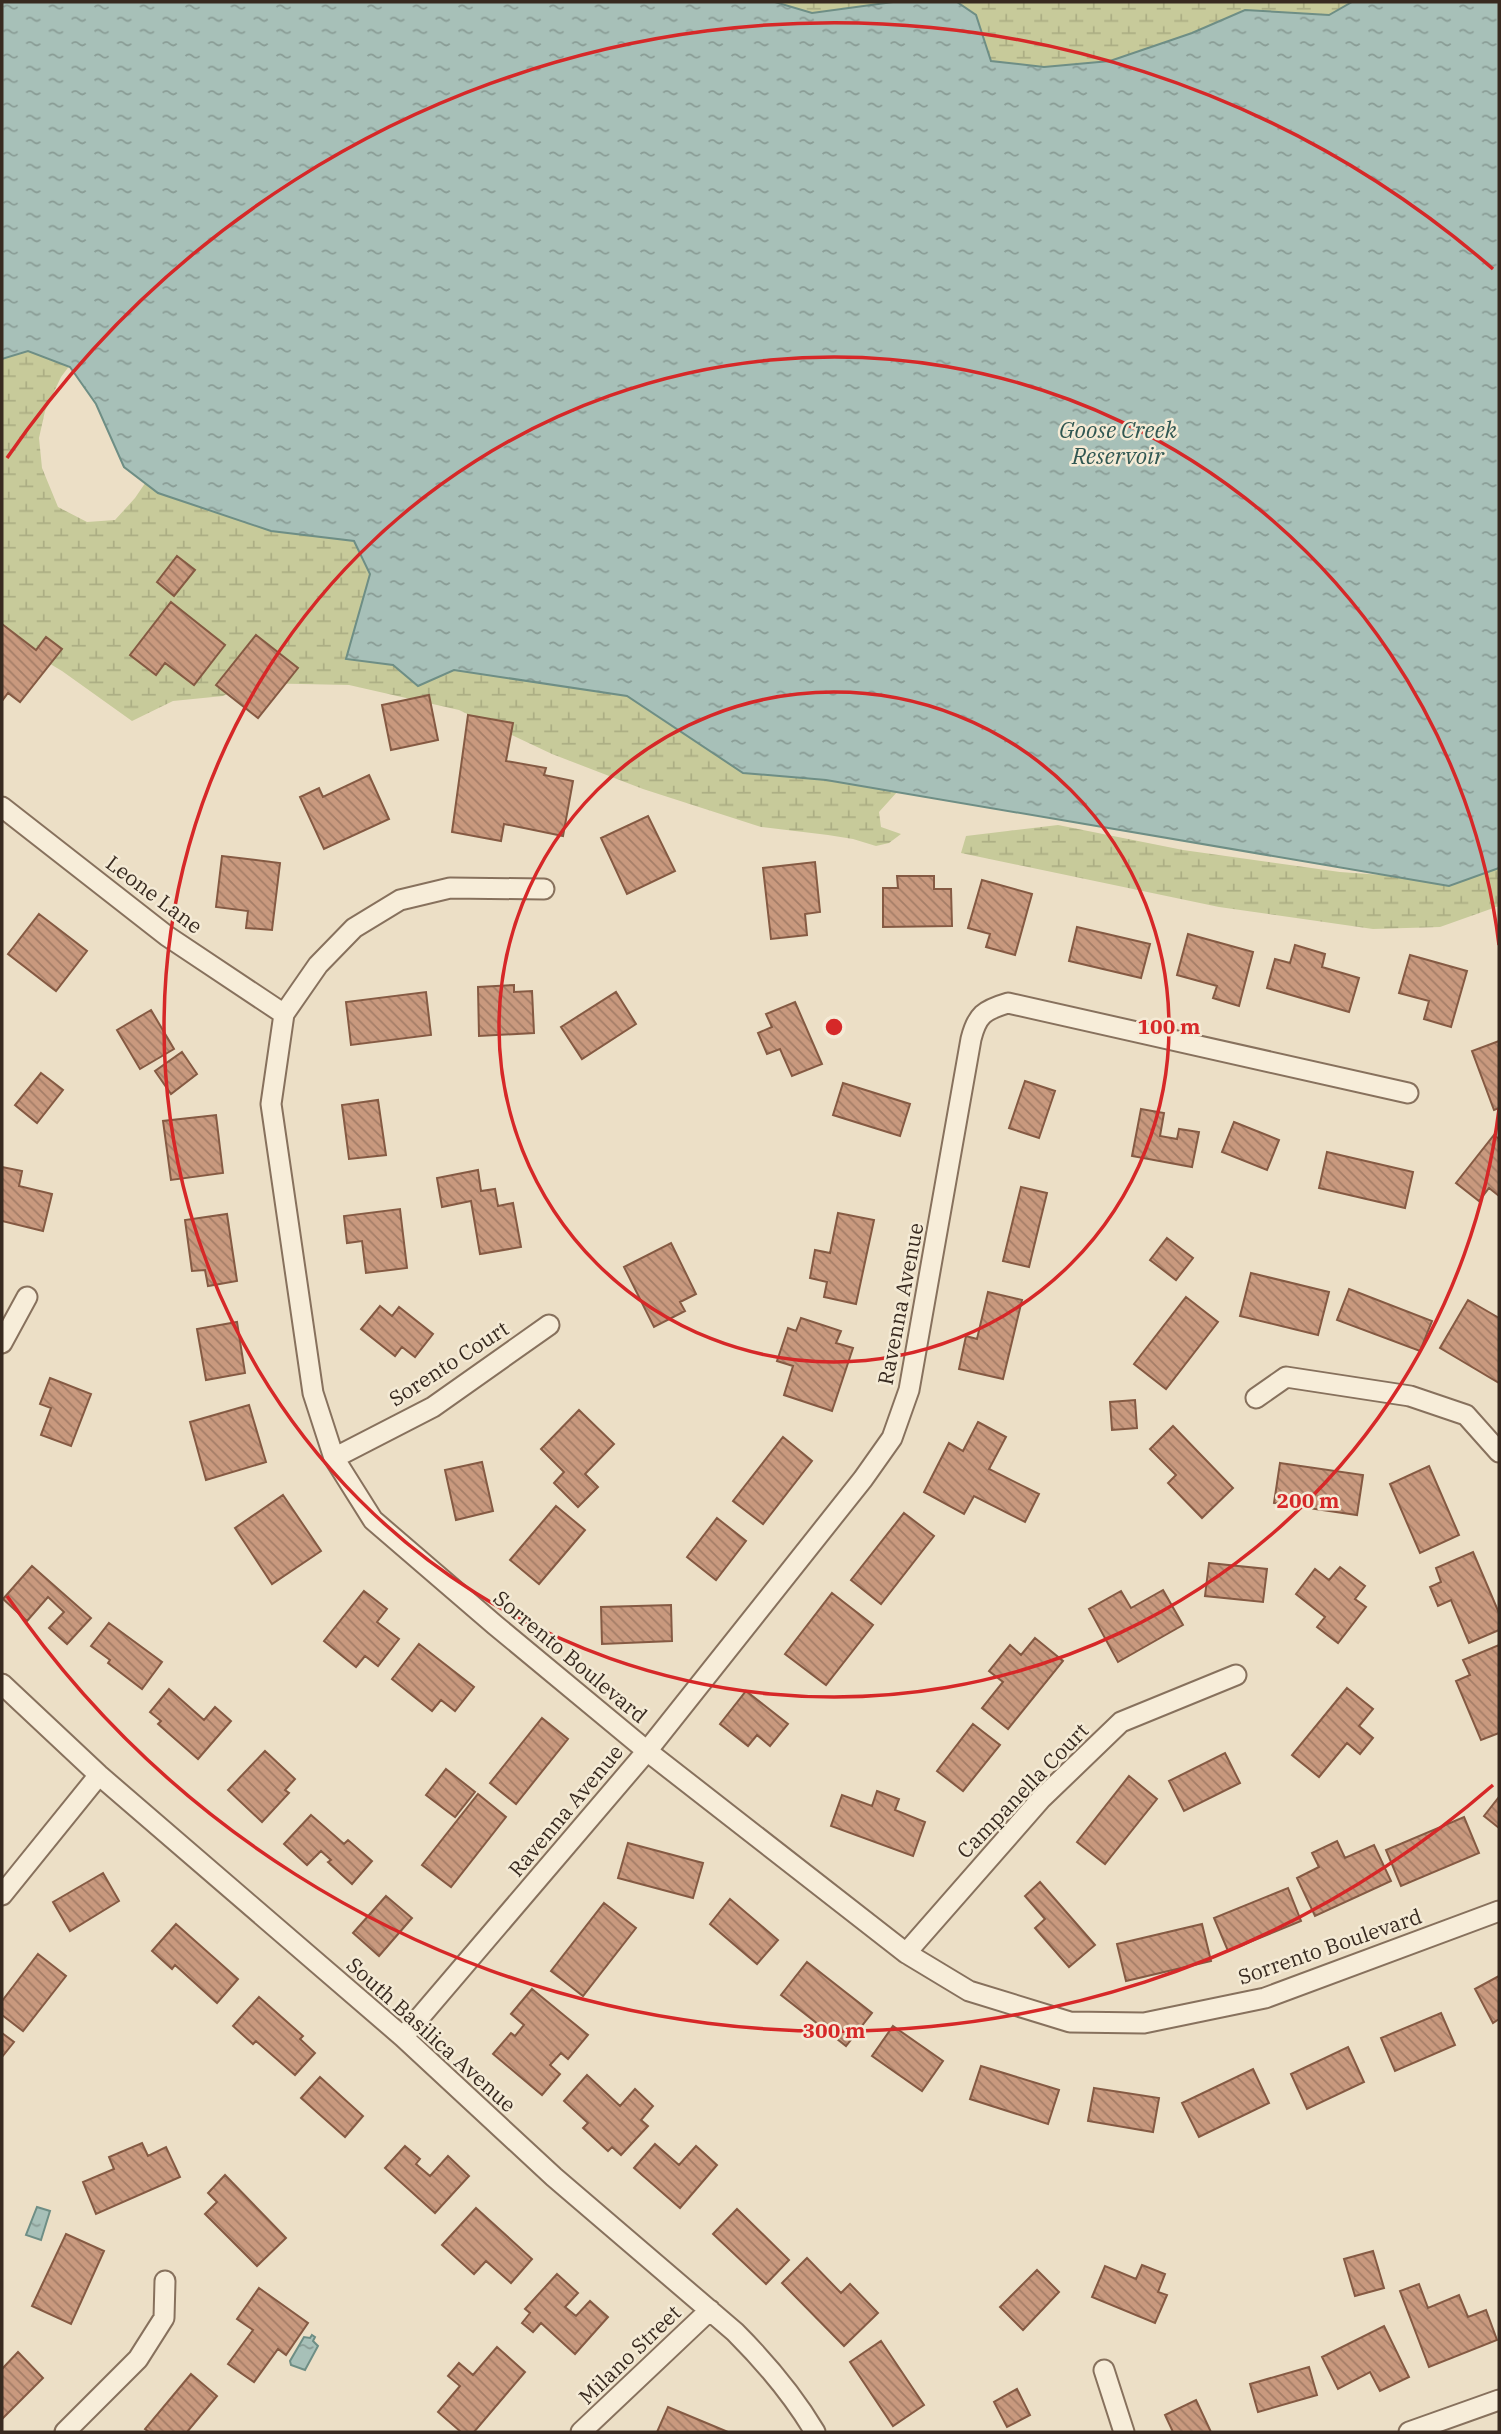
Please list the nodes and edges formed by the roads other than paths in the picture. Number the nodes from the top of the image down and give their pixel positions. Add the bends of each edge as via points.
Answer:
1 (2, 807) edge
2 (544, 889) dead end
3 (284, 1013) junction
4 (1408, 1093) dead end
5 (27, 1297) dead end
6 (549, 1325) dead end
7 (2, 1343) edge
8 (1256, 1398) dead end
9 (1499, 1452) edge
10 (334, 1458) junction
11 (1236, 1675) dead end
12 (2, 1684) edge
13 (647, 1751) junction
14 (99, 1775) junction
15 (2, 1895) edge
16 (1499, 1911) edge
17 (906, 1953) junction
18 (403, 2037) junction
19 (165, 2281) dead end
20 (710, 2310) junction
21 (1104, 2370) dead end
22 (1499, 2400) edge
23 (65, 2432) edge
24 (581, 2432) edge
25 (815, 2432) edge
26 (1124, 2432) edge
27 (1409, 2432) edge

1 - 3 street, Leone Lane via 167,936
2 - 3 street, Sorrento Boulevard via 450,888 400,900 354,928 318,965
3 - 10 street, Sorrento Boulevard via 271,1104 313,1393
4 - 13 street, Ravenna Avenue via 1008,1003 990,1008 975,1022 909,1390 892,1438
5 - 7 street
6 - 10 street, Sorento Court via 433,1407
8 - 9 street via 1286,1377 1410,1396 1466,1415
10 - 13 street, Sorrento Boulevard via 373,1520
11 - 17 street, Campanella Court via 1121,1722 1041,1799
12 - 14 street, South Basilica Avenue
13 - 17 street, Sorrento Boulevard
13 - 18 street, Ravenna Avenue
14 - 15 street
14 - 18 street, South Basilica Avenue
16 - 17 street, Sorrento Boulevard via 1265,1998 1144,2023 1070,2022 969,1991
18 - 20 street, South Basilica Avenue via 554,2177
19 - 23 street via 164,2318 138,2359
20 - 24 street, Milano Street
20 - 25 street, South Basilica Avenue via 763,2359
21 - 26 street
22 - 27 street

